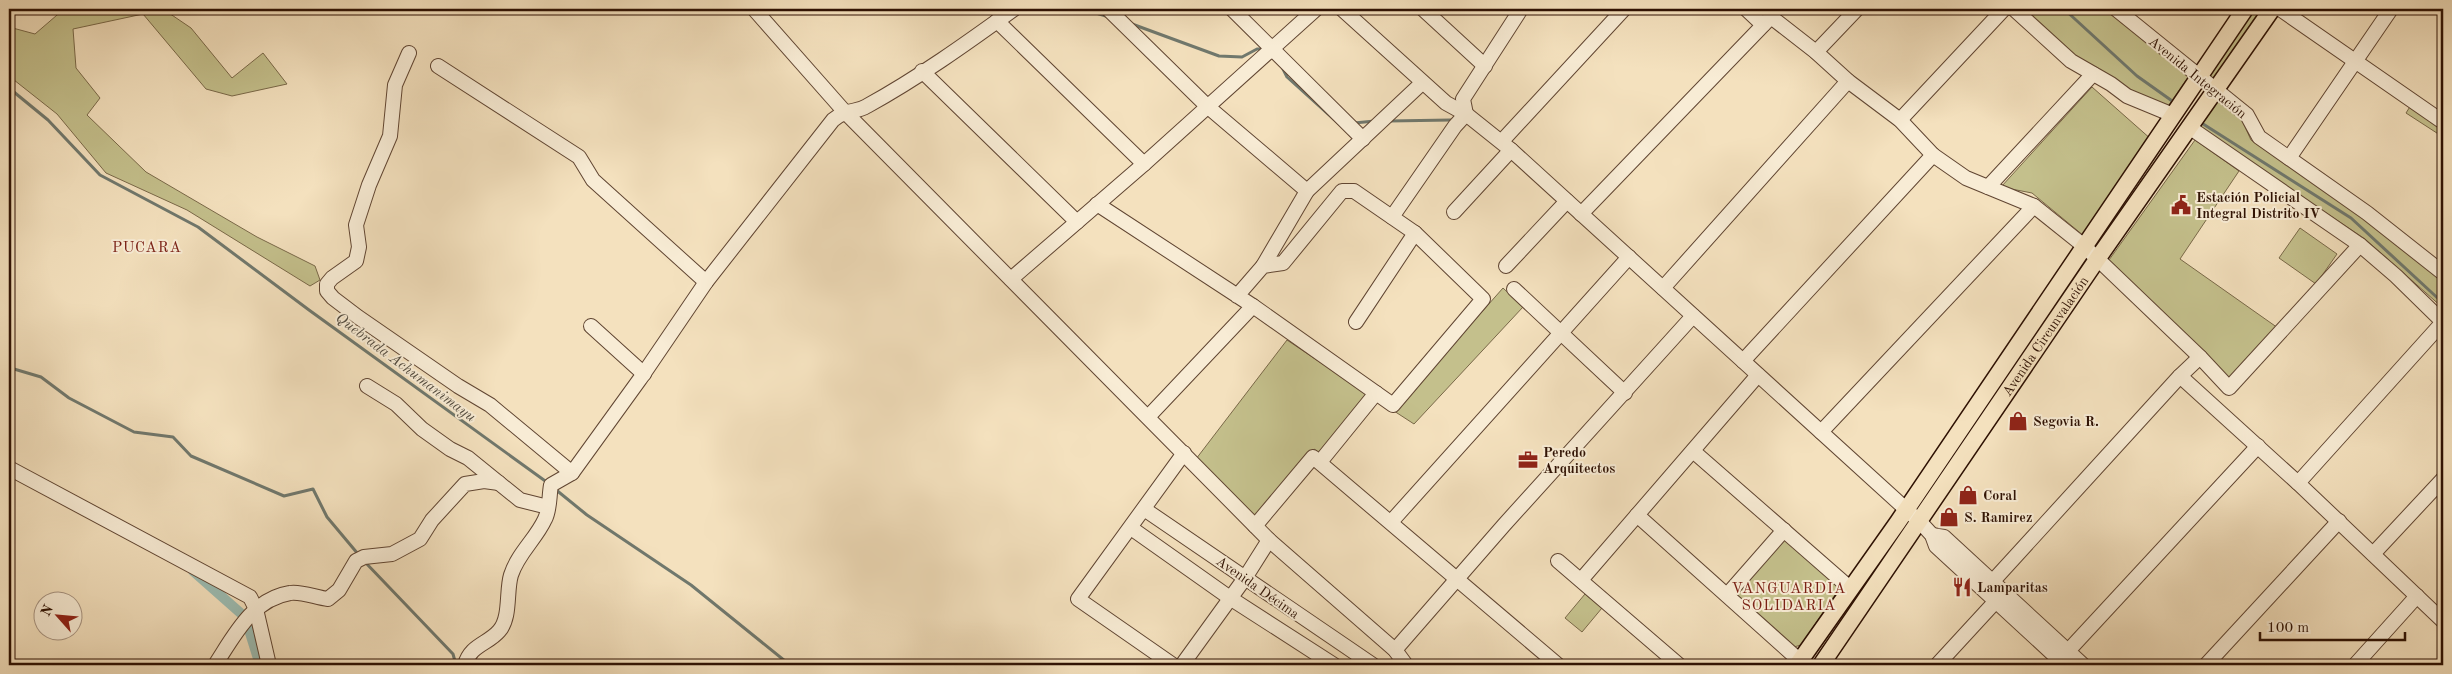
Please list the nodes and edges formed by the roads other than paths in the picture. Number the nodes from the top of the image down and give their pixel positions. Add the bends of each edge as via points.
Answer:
1 (754, 9) edge
2 (1014, 9) edge
3 (1108, 9) edge
4 (1232, 9) edge
5 (1316, 9) edge
6 (1342, 9) edge
7 (1423, 9) edge
8 (1521, 9) edge
9 (1624, 9) edge
10 (1746, 9) edge
11 (1858, 9) edge
12 (2004, 9) edge
13 (2014, 9) edge
14 (2245, 9) edge
15 (2272, 9) edge
16 (2280, 9) edge
17 (2391, 9) edge
18 (2125, 12) edge
19 (996, 21) junction
20 (1763, 25) junction
21 (1273, 48) junction
22 (1816, 52) junction
23 (408, 53) dead end
24 (2356, 61) junction
25 (438, 66) dead end
26 (1485, 66) junction
27 (922, 72) junction
28 (2092, 74) junction
29 (2198, 76) junction
30 (1848, 82) junction
31 (1422, 83) junction
32 (2216, 89) junction
33 (1207, 106) junction
34 (2177, 109) junction
35 (844, 111) junction
36 (1466, 114) junction
37 (1900, 120) junction
38 (2194, 120) junction
39 (2443, 122) edge
40 (1363, 139) junction
41 (1506, 145) junction
42 (1933, 155) junction
43 (2289, 158) junction
44 (1144, 164) junction
45 (1988, 187) junction
46 (1307, 191) junction
47 (1567, 201) junction
48 (1097, 204) junction
49 (2034, 206) junction
50 (1454, 212) dead end
51 (1581, 214) junction
52 (1392, 217) junction
53 (1077, 222) junction
54 (1415, 233) junction
55 (2360, 245) junction
56 (2084, 246) junction
57 (1629, 257) junction
58 (2098, 258) junction
59 (1263, 266) junction
60 (1506, 266) dead end
61 (2443, 273) edge
62 (1012, 279) junction
63 (706, 282) junction
64 (1663, 288) junction
65 (1514, 289) dead end
66 (1237, 296) junction
67 (1253, 306) junction
68 (1693, 316) junction
69 (1356, 322) dead end
70 (2443, 322) edge
71 (591, 326) dead end
72 (1560, 334) junction
73 (2200, 357) junction
74 (1743, 361) junction
75 (644, 374) junction
76 (1758, 375) junction
77 (2180, 376) junction
78 (367, 386) dead end
79 (1625, 393) junction
80 (1376, 394) junction
81 (1148, 417) junction
82 (1821, 432) junction
83 (2258, 446) junction
84 (1693, 450) junction
85 (1184, 453) junction
86 (1320, 462) junction
87 (9, 468) edge
88 (572, 473) junction
89 (2443, 479) edge
90 (499, 483) junction
91 (2298, 483) junction
92 (548, 507) junction
93 (1144, 509) junction
94 (1906, 511) junction
95 (1637, 515) junction
96 (2339, 521) junction
97 (1391, 522) junction
98 (1920, 522) junction
99 (1255, 526) junction
100 (1130, 528) junction
101 (1784, 530) junction
102 (1932, 535) junction
103 (1269, 540) junction
104 (2373, 554) junction
105 (1558, 561) dead end
106 (1244, 578) junction
107 (1456, 580) junction
108 (1581, 580) junction
109 (1992, 581) junction
110 (1851, 589) junction
111 (1727, 595) junction
112 (2417, 596) junction
113 (1230, 598) junction
114 (1995, 602) junction
115 (256, 609) junction
116 (2443, 621) edge
117 (1395, 650) junction
118 (2068, 651) junction
119 (1798, 663) edge
120 (215, 665) edge
121 (269, 665) edge
122 (465, 665) edge
123 (1173, 665) edge
124 (1182, 665) edge
125 (1334, 665) edge
126 (1373, 665) edge
127 (1406, 665) edge
128 (1558, 665) edge
129 (1679, 665) edge
130 (1821, 665) edge
131 (1937, 665) edge
132 (2065, 665) edge
133 (2083, 665) edge
134 (2206, 665) edge
135 (2355, 665) edge

1 - 35 street
2 - 19 street
3 - 33 street
4 - 21 street
5 - 21 street
6 - 31 street
7 - 26 street
8 - 26 street
9 - 41 street
10 - 20 street
11 - 22 street
12 - 37 street
13 - 28 street via 2072,61
14 - 29 main road, Avenida Circunvalación
15 - 32 main road, Avenida Circunvalación
16 - 24 street
17 - 24 street
18 - 29 street, Avenida Integración
19 - 27 street
19 - 44 street
20 - 22 street via 1771,16
20 - 51 street
21 - 33 street
21 - 40 street
22 - 30 street
23 - 88 street via 395,85 390,136 356,225 360,247 356,261 332,278 326,291 458,386 490,405
24 - 39 street
24 - 43 street
25 - 63 street via 579,157 593,180
26 - 36 street via 1463,99
27 - 35 street via 865,108
27 - 53 street
28 - 34 street via 2127,96
28 - 45 street
29 - 32 street, Avenida Integración
29 - 34 main road, Avenida Circunvalación
30 - 37 street
30 - 64 street
31 - 36 street via 1446,103
31 - 40 street
32 - 38 main road, Avenida Circunvalación
32 - 43 street, Avenida Integración via 2247,115 2259,137
33 - 44 street
33 - 46 street
34 - 56 main road, Avenida Circunvalación
35 - 62 street
35 - 63 street via 809,149
36 - 41 street
36 - 52 street
37 - 42 street
38 - 55 street
38 - 58 main road, Avenida Circunvalación
40 - 46 street
41 - 47 street
41 - 50 street
42 - 45 street via 1966,178
42 - 74 street
43 - 61 street, Avenida Integración via 2367,213
44 - 48 street
45 - 49 street
46 - 59 street
47 - 51 street
47 - 60 street
48 - 53 street
48 - 66 street
49 - 56 street
49 - 82 street
51 - 57 street
52 - 54 street
52 - 59 street via 1354,191 1342,191 1283,263
53 - 62 street
54 - 69 street
54 - 80 street via 1483,299 1393,405
55 - 70 street
55 - 73 street via 2229,388
56 - 58 street
56 - 94 main road, Avenida Circunvalación
57 - 64 street
57 - 72 street
58 - 73 street
58 - 98 main road, Avenida Circunvalación
59 - 66 street
62 - 81 street
63 - 75 street
64 - 68 street
65 - 72 street
66 - 67 street
67 - 80 street
67 - 81 street
68 - 74 street
68 - 79 street
70 - 91 street
71 - 75 street
72 - 79 street
72 - 97 street
73 - 77 street
74 - 76 street
75 - 88 street
76 - 82 street
76 - 84 street
77 - 83 street
77 - 109 street
78 - 90 street via 396,404 422,429 468,458
79 - 107 street
80 - 86 street
81 - 85 street
82 - 94 street
83 - 91 street
83 - 118 street
84 - 95 street
84 - 101 street
85 - 93 street
85 - 99 street
86 - 97 street
86 - 99 street via 1313,457
87 - 115 street via 250,597
88 - 92 street via 551,485
89 - 104 street
90 - 92 street via 520,500
90 - 115 street via 465,484 432,520 420,539 392,554 356,561 339,590 328,599 292,592
91 - 96 street
92 - 122 street via 545,519 520,554 511,576 500,631 480,644 466,658
93 - 100 street
93 - 106 street, Avenida Décima
94 - 98 street
94 - 110 main road, Avenida Circunvalación
95 - 108 street
95 - 111 street
96 - 104 street
96 - 134 street
97 - 107 street
98 - 102 street
98 - 130 main road, Avenida Circunvalación
99 - 103 street
100 - 113 street, Avenida Décima
100 - 123 street via 1078,599
101 - 110 street
101 - 111 street
102 - 109 street via 1944,537
102 - 114 street via 1936,546
103 - 106 street
103 - 117 street
104 - 112 street
105 - 108 street
106 - 113 street
106 - 126 street, Avenida Décima
107 - 117 street
107 - 128 street
108 - 129 street
109 - 118 street
110 - 119 main road, Avenida Circunvalación
111 - 119 street
112 - 116 street
112 - 135 street
113 - 124 street
113 - 125 street, Avenida Décima
114 - 131 street
114 - 132 street
115 - 120 street via 240,625
115 - 121 street
117 - 127 street
118 - 133 street

